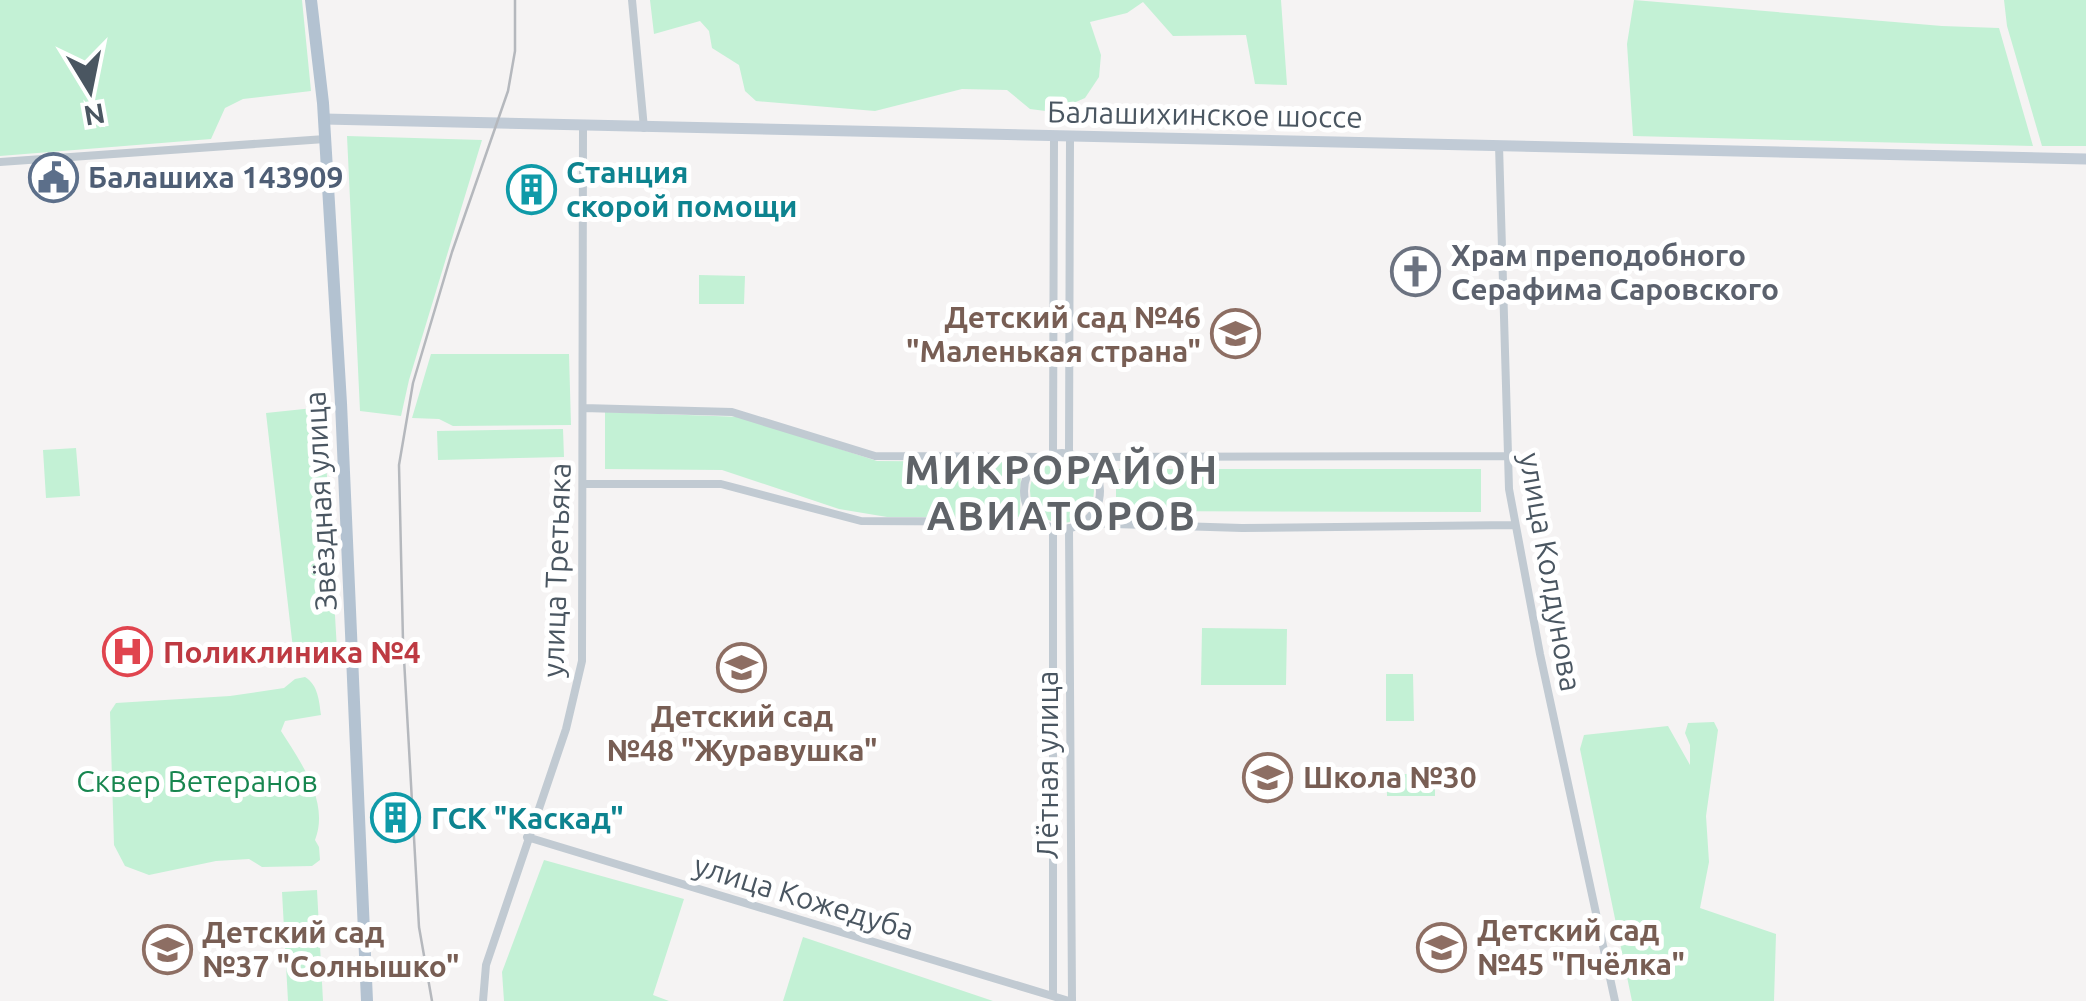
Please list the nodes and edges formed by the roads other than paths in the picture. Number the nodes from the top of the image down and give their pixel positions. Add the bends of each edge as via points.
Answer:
1 (311, 0) edge
2 (632, 0) edge
3 (324, 119) junction
4 (583, 127) junction
5 (644, 128) junction
6 (1054, 137) junction
7 (1070, 137) junction
8 (325, 138) junction
9 (1499, 145) junction
10 (2086, 158) edge
11 (0, 162) edge
12 (584, 408) junction
13 (1074, 455) junction
14 (1049, 456) junction
15 (1506, 456) junction
16 (582, 484) junction
17 (1041, 522) junction
18 (1082, 523) junction
19 (1514, 525) junction
20 (1053, 528) junction
21 (1069, 528) junction
22 (527, 837) junction
23 (1064, 1000) edge
24 (368, 1001) edge
25 (482, 1001) edge
26 (1614, 1001) edge

1 - 3 main road, Звёздная улица
2 - 5 street
3 - 4 main road, Балашихинское шоссе
3 - 8 main road, Звёздная улица
4 - 5 main road, Балашихинское шоссе
4 - 12 street, улица Третьяка
5 - 6 main road, Балашихинское шоссе
6 - 7 main road, Балашихинское шоссе
6 - 14 street
7 - 9 main road, Балашихинское шоссе
7 - 13 street
8 - 11 street
8 - 24 main road, Звёздная улица
9 - 10 main road, Балашихинское шоссе
9 - 15 street, улица Колдунова
12 - 14 street via 732,412 875,456
12 - 16 street, улица Третьяка
13 - 14 street
13 - 15 street
13 - 18 street via 1095,472 1100,495
14 - 17 street via 1029,472 1024,494
15 - 19 street, улица Колдунова
16 - 17 street via 721,484 861,521
16 - 22 street, улица Третьяка via 582,661 566,729
17 - 20 street
18 - 19 street
18 - 21 street
19 - 26 street, улица Колдунова
20 - 21 street
20 - 23 street, Лётная улица
21 - 23 street, Лётная улица
22 - 23 street, улица Кожедуба
22 - 25 street, улица Третьяка via 482,979

